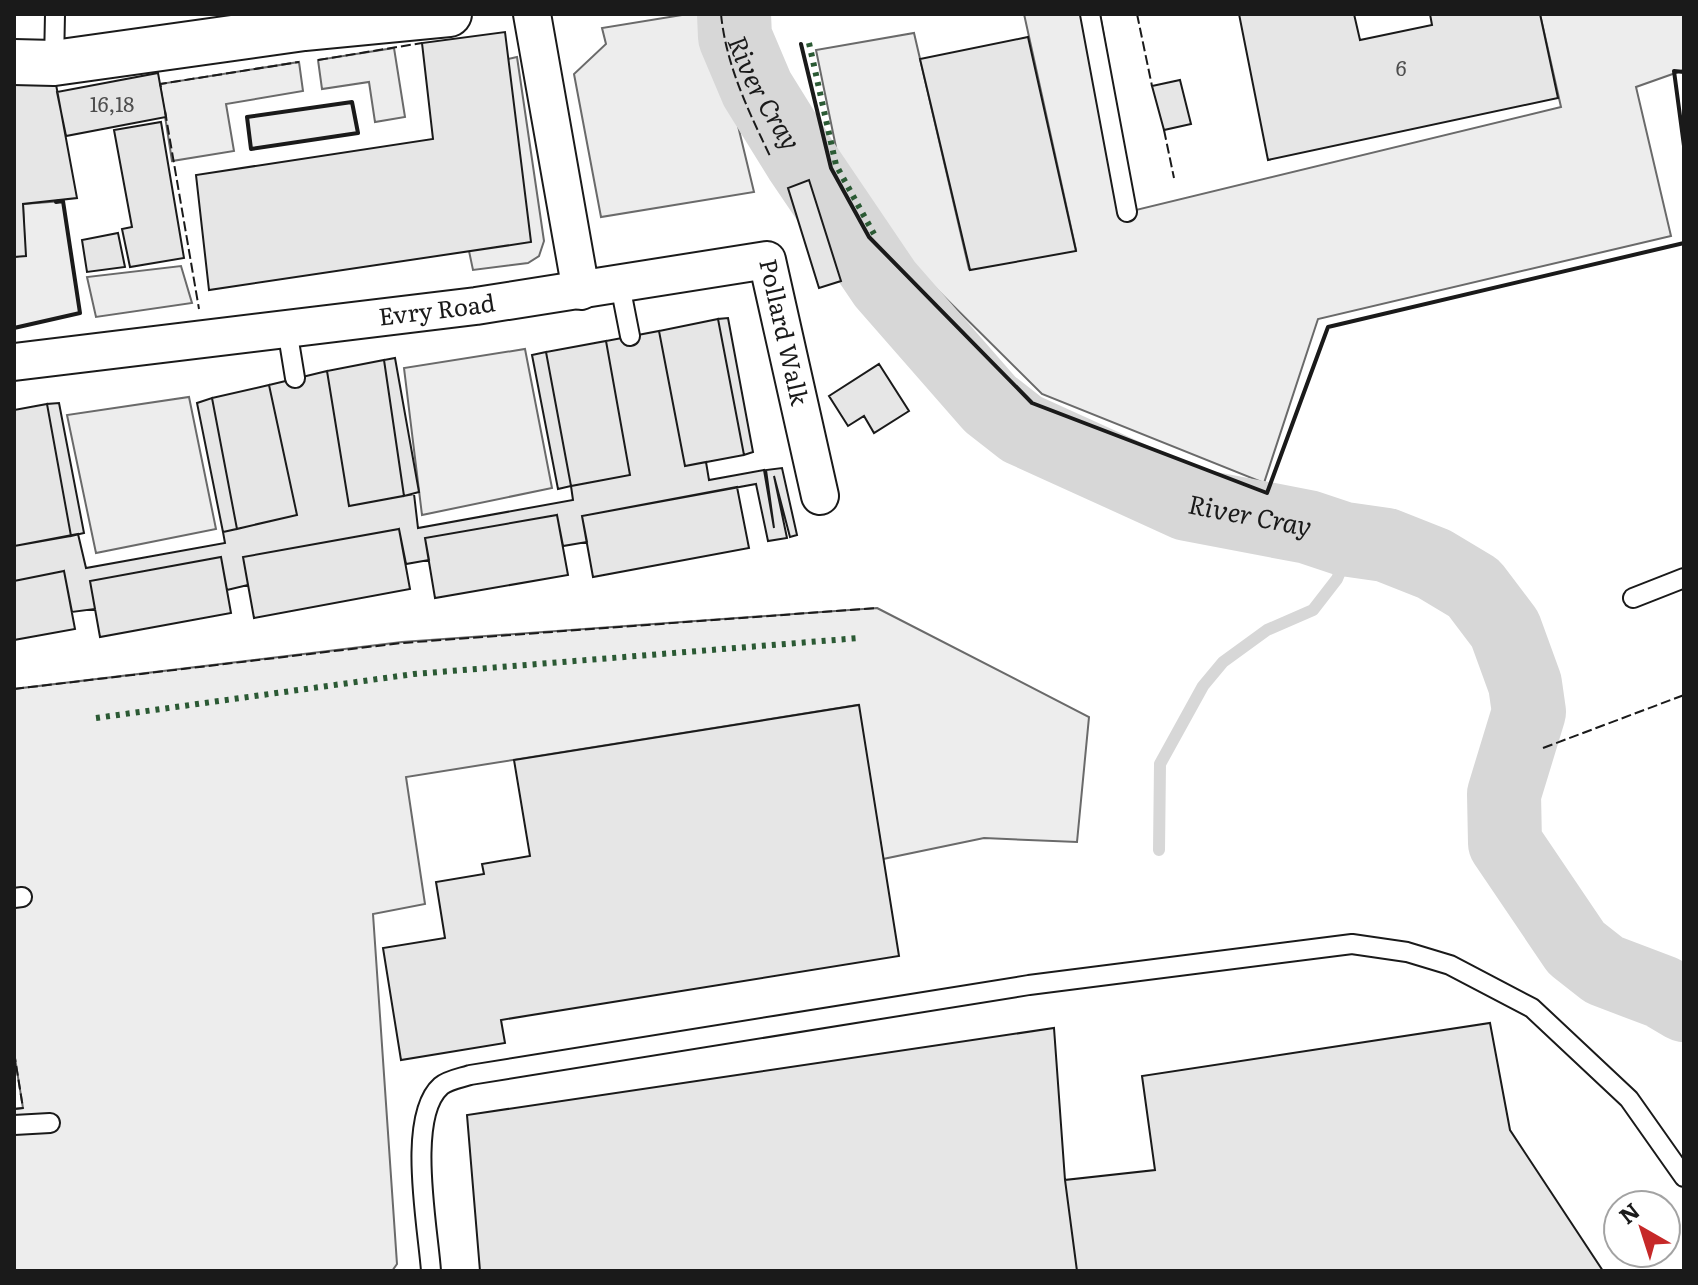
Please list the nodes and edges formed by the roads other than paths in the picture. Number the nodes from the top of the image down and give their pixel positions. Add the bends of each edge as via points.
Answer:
1 (55, 14) edge
2 (449, 14) edge
3 (532, 14) edge
4 (1090, 14) edge
5 (34, 62) edge
6 (1127, 212) dead end
7 (620, 285) junction
8 (581, 291) junction
9 (287, 329) junction
10 (630, 336) dead end
11 (14, 362) edge
12 (295, 378) dead end
13 (820, 496) dead end
14 (1684, 578) edge
15 (1633, 598) dead end
16 (50, 1123) dead end
17 (14, 1125) edge
18 (1684, 1177) edge
19 (431, 1271) edge

1 - 5 lane
2 - 5 main road
3 - 8 street
4 - 6 lane
7 - 8 street, Pollard Walk
7 - 10 lane
7 - 13 street, Pollard Walk via 767,260
8 - 9 street, Evry Road
9 - 11 street, Evry Road
9 - 12 lane
14 - 15 lane
16 - 17 lane
18 - 19 lane via 1629,1099 1532,1008 1450,965 1352,944 1029,985 470,1075 442,1085 427,1105 421,1136

